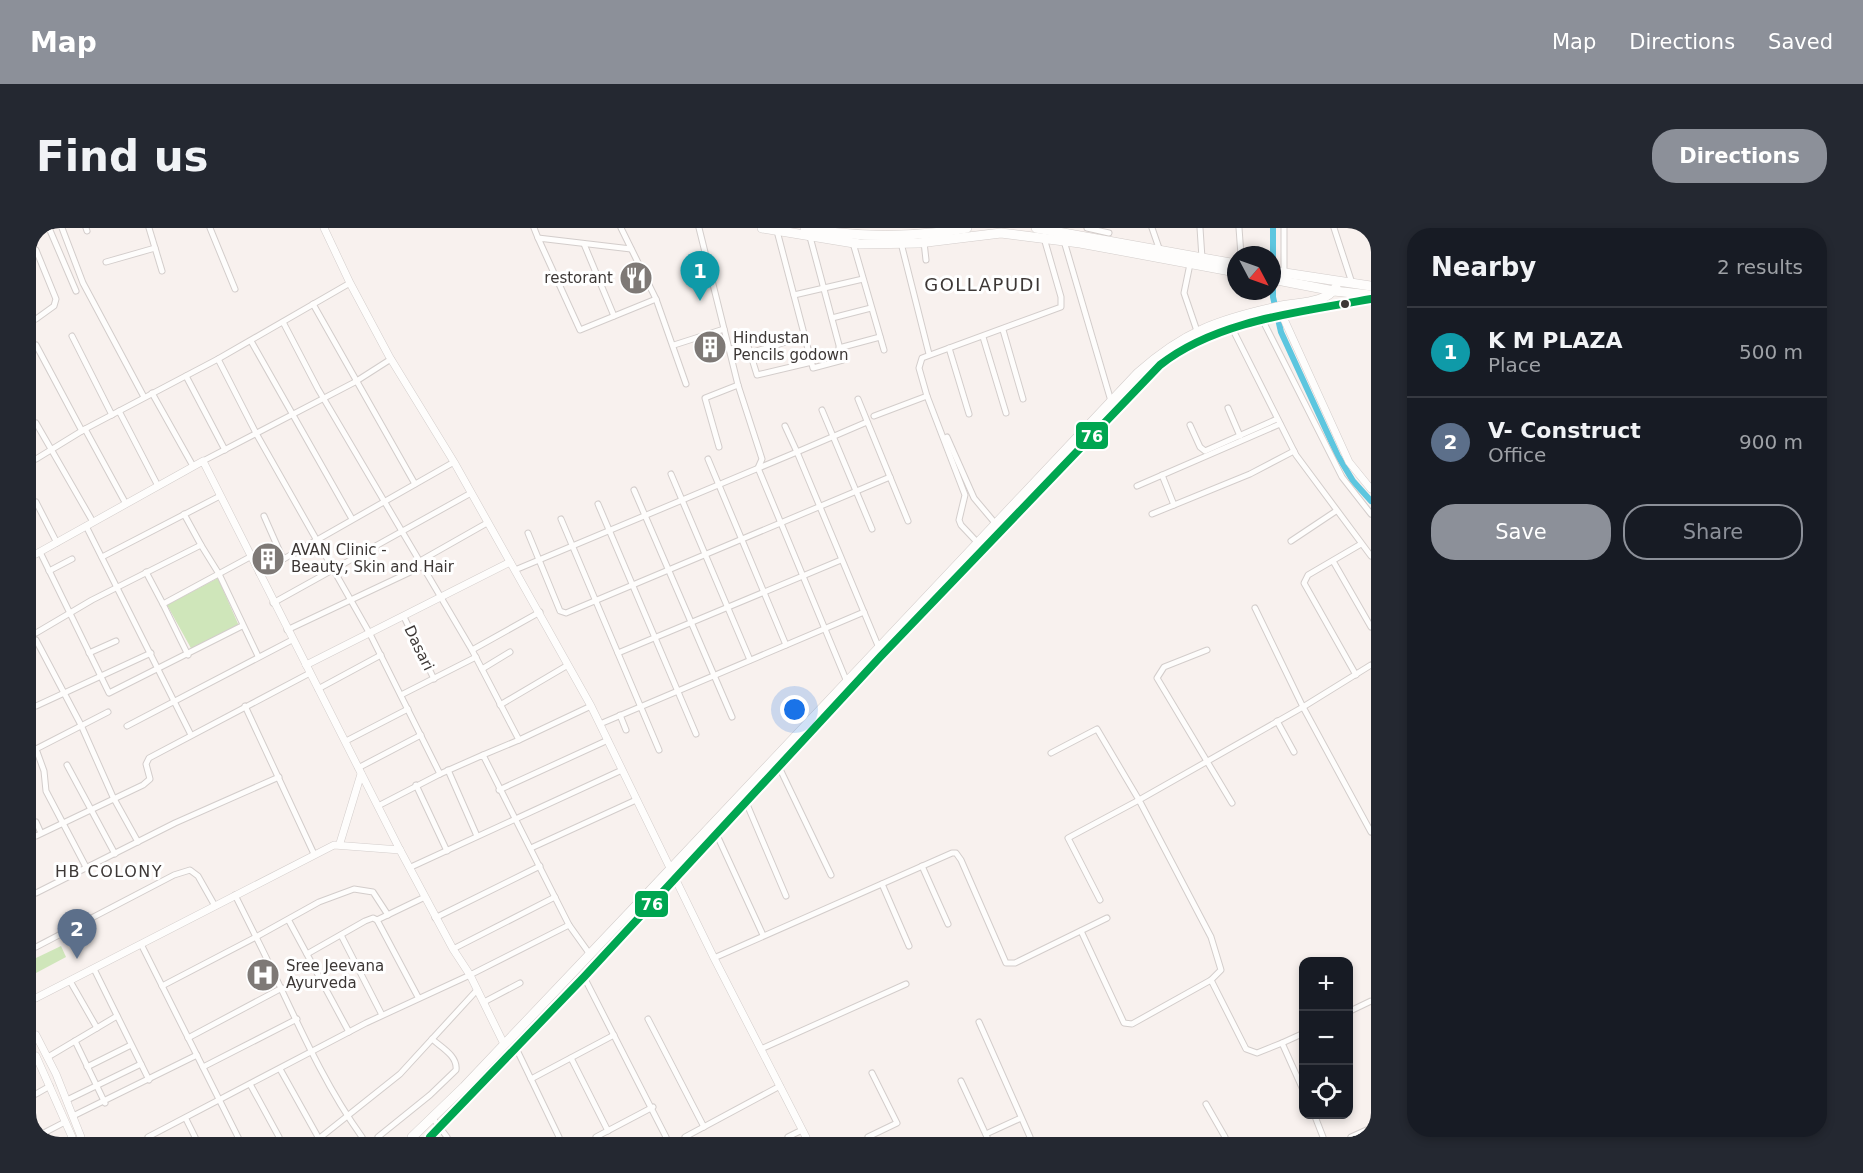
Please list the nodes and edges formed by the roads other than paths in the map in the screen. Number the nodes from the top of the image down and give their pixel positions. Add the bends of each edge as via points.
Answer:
1 (49, 228) edge
2 (62, 228) edge
3 (149, 228) edge
4 (210, 228) edge
5 (324, 228) edge
6 (534, 228) edge
7 (621, 228) edge
8 (699, 228) edge
9 (762, 228) edge
10 (805, 228) edge
11 (967, 228) edge
12 (1036, 228) edge
13 (1087, 228) edge
14 (1152, 228) edge
15 (1200, 228) edge
16 (1239, 228) edge
17 (1284, 228) edge
18 (1334, 228) edge
19 (822, 230) edge
20 (777, 231) junction
21 (1109, 234) edge
22 (851, 235) edge
23 (901, 236) edge
24 (810, 237) junction
25 (538, 238) junction
26 (1044, 238) junction
27 (1064, 240) junction
28 (924, 242) junction
29 (584, 244) junction
30 (1240, 246) edge
31 (154, 248) junction
32 (631, 249) junction
33 (36, 250) edge
34 (1160, 251) junction
35 (1202, 258) junction
36 (1281, 258) edge
37 (926, 260) dead end
38 (106, 262) dead end
39 (1227, 262) edge
40 (1190, 264) junction
41 (1227, 270) edge
42 (162, 271) dead end
43 (1281, 278) edge
44 (1281, 278) edge
45 (863, 279) junction
46 (1339, 282) junction
47 (350, 283) junction
48 (1352, 283) junction
49 (1371, 286) edge
50 (823, 288) junction
51 (235, 290) dead end
52 (76, 291) dead end
53 (1334, 291) junction
54 (794, 295) junction
55 (1371, 295) edge
56 (656, 299) junction
57 (1371, 299) edge
58 (313, 304) junction
59 (872, 308) junction
60 (614, 315) junction
61 (1283, 317) junction
62 (831, 318) junction
63 (36, 319) edge
64 (1264, 321) junction
65 (283, 322) junction
66 (1232, 328) junction
67 (724, 329) junction
68 (1003, 330) junction
69 (1197, 331) junction
70 (72, 336) dead end
71 (880, 337) junction
72 (983, 337) junction
73 (251, 341) junction
74 (786, 342) dead end
75 (36, 345) edge
76 (675, 345) junction
77 (840, 348) junction
78 (949, 348) junction
79 (730, 349) junction
80 (884, 350) dead end
81 (750, 353) junction
82 (929, 354) junction
83 (218, 359) junction
84 (391, 359) junction
85 (812, 362) junction
86 (186, 376) junction
87 (355, 382) junction
88 (686, 384) dead end
89 (738, 385) junction
90 (152, 393) junction
91 (927, 396) junction
92 (144, 397) junction
93 (324, 399) junction
94 (858, 399) dead end
95 (1023, 399) dead end
96 (1111, 401) junction
97 (1228, 408) dead end
98 (822, 410) dead end
99 (119, 411) junction
100 (1006, 413) dead end
101 (112, 414) junction
102 (969, 414) dead end
103 (292, 416) junction
104 (874, 416) dead end
105 (1278, 421) junction
106 (867, 422) junction
107 (36, 423) edge
108 (1190, 424) dead end
109 (785, 426) dead end
110 (83, 430) junction
111 (257, 435) junction
112 (1240, 436) junction
113 (832, 437) junction
114 (947, 437) dead end
115 (719, 447) dead end
116 (50, 450) junction
117 (225, 450) junction
118 (1294, 451) junction
119 (797, 453) junction
120 (36, 459) edge
121 (708, 459) dead end
122 (202, 461) junction
123 (454, 462) junction
124 (193, 466) junction
125 (758, 468) junction
126 (671, 474) dead end
127 (1162, 475) junction
128 (890, 477) junction
129 (415, 484) junction
130 (719, 484) junction
131 (158, 486) junction
132 (1137, 486) dead end
133 (1371, 489) edge
134 (634, 490) dead end
135 (856, 491) junction
136 (471, 493) junction
137 (220, 496) junction
138 (682, 499) junction
139 (36, 502) edge
140 (385, 502) junction
141 (126, 504) junction
142 (598, 504) dead end
143 (1174, 504) junction
144 (818, 507) junction
145 (1336, 511) junction
146 (184, 514) junction
147 (1152, 514) dead end
148 (1371, 514) edge
149 (645, 515) junction
150 (264, 516) dead end
151 (352, 519) junction
152 (561, 519) dead end
153 (908, 521) dead end
154 (487, 523) junction
155 (780, 523) junction
156 (995, 523) junction
157 (89, 524) junction
158 (610, 530) junction
159 (872, 530) dead end
160 (402, 532) junction
161 (528, 533) dead end
162 (318, 538) junction
163 (741, 540) junction
164 (1292, 541) dead end
165 (977, 542) junction
166 (57, 543) junction
167 (1361, 543) junction
168 (201, 545) junction
169 (574, 545) junction
170 (38, 553) edge
171 (705, 555) junction
172 (1371, 556) edge
173 (102, 557) junction
174 (250, 557) junction
175 (72, 559) dead end
176 (283, 559) junction
177 (539, 560) junction
178 (841, 560) junction
179 (1333, 561) junction
180 (510, 562) junction
181 (422, 564) junction
182 (334, 569) junction
183 (515, 570) junction
184 (668, 570) junction
185 (49, 571) junction
186 (146, 572) junction
187 (259, 573) junction
188 (219, 574) junction
189 (802, 576) junction
190 (633, 585) junction
191 (117, 587) junction
192 (764, 592) junction
193 (440, 599) junction
194 (352, 600) junction
195 (596, 600) junction
196 (273, 603) junction
197 (163, 604) junction
198 (728, 608) junction
199 (1255, 608) dead end
200 (540, 612) junction
201 (864, 612) junction
202 (70, 613) junction
203 (404, 617) junction
204 (691, 623) junction
205 (242, 626) junction
206 (1371, 627) edge
207 (824, 628) junction
208 (287, 630) junction
209 (36, 633) edge
210 (370, 634) junction
211 (656, 637) junction
212 (36, 640) edge
213 (292, 640) junction
214 (116, 641) dead end
215 (786, 645) junction
216 (879, 649) junction
217 (472, 650) junction
218 (1207, 650) dead end
219 (510, 652) dead end
220 (89, 653) junction
221 (151, 653) junction
222 (618, 653) junction
223 (188, 654) junction
224 (381, 655) junction
225 (258, 656) junction
226 (476, 657) junction
227 (750, 660) junction
228 (306, 665) junction
229 (568, 665) junction
230 (1371, 665) edge
231 (159, 669) junction
232 (482, 669) junction
233 (310, 673) junction
234 (1356, 675) junction
235 (100, 676) junction
236 (714, 676) junction
237 (434, 679) junction
238 (849, 685) junction
239 (318, 689) junction
240 (678, 691) junction
241 (64, 693) junction
242 (401, 696) junction
243 (175, 700) junction
244 (500, 705) junction
245 (36, 706) edge
246 (245, 706) junction
247 (591, 706) junction
248 (640, 706) junction
249 (1303, 707) junction
250 (408, 709) junction
251 (108, 712) dead end
252 (620, 715) junction
253 (732, 717) dead end
254 (1277, 721) junction
255 (600, 724) junction
256 (81, 725) junction
257 (127, 726) dead end
258 (626, 730) dead end
259 (696, 734) dead end
260 (191, 735) junction
261 (421, 735) junction
262 (519, 740) junction
263 (608, 740) junction
264 (346, 741) junction
265 (36, 749) edge
266 (658, 750) dead end
267 (1294, 752) dead end
268 (1051, 753) dead end
269 (483, 755) junction
270 (1207, 760) junction
271 (67, 765) dead end
272 (779, 766) junction
273 (448, 770) junction
274 (622, 770) junction
275 (360, 771) junction
276 (440, 774) junction
277 (279, 777) junction
278 (416, 785) junction
279 (499, 790) junction
280 (113, 798) junction
281 (636, 800) junction
282 (1139, 800) junction
283 (746, 802) junction
284 (1232, 803) dead end
285 (378, 806) junction
286 (90, 809) junction
287 (515, 819) junction
288 (36, 822) edge
289 (64, 823) junction
290 (1371, 832) edge
291 (38, 834) edge
292 (716, 834) junction
293 (477, 836) junction
294 (138, 842) junction
295 (340, 843) junction
296 (531, 848) junction
297 (400, 850) junction
298 (447, 850) junction
299 (115, 854) junction
300 (314, 855) junction
301 (540, 866) junction
302 (86, 867) junction
303 (411, 867) junction
304 (922, 867) junction
305 (672, 873) junction
306 (831, 875) dead end
307 (882, 884) junction
308 (36, 893) edge
309 (235, 896) junction
310 (786, 896) dead end
311 (425, 897) junction
312 (555, 897) junction
313 (1100, 900) dead end
314 (215, 906) junction
315 (388, 915) junction
316 (435, 918) junction
317 (1107, 918) dead end
318 (377, 920) junction
319 (289, 921) junction
320 (569, 924) junction
321 (948, 924) dead end
322 (1081, 931) junction
323 (341, 935) junction
324 (763, 936) junction
325 (256, 938) junction
326 (141, 944) junction
327 (909, 946) dead end
328 (36, 947) edge
329 (453, 950) junction
330 (589, 953) junction
331 (307, 954) junction
332 (714, 958) junction
333 (94, 969) junction
334 (470, 975) junction
335 (584, 977) junction
336 (1210, 980) junction
337 (70, 981) junction
338 (520, 983) dead end
339 (906, 984) dead end
340 (162, 986) junction
341 (282, 988) junction
342 (477, 990) junction
343 (418, 997) junction
344 (36, 998) edge
345 (1371, 1001) edge
346 (484, 1002) junction
347 (1350, 1011) edge
348 (382, 1015) junction
349 (117, 1016) junction
350 (297, 1019) junction
351 (648, 1019) dead end
352 (979, 1022) dead end
353 (97, 1028) junction
354 (349, 1032) junction
355 (1299, 1034) edge
356 (36, 1035) edge
357 (614, 1035) junction
358 (188, 1038) junction
359 (432, 1039) junction
360 (75, 1041) junction
361 (1282, 1043) junction
362 (504, 1044) junction
363 (132, 1045) junction
364 (516, 1048) junction
365 (761, 1049) junction
366 (312, 1050) junction
367 (196, 1055) junction
368 (36, 1056) edge
369 (48, 1057) junction
370 (571, 1058) junction
371 (141, 1064) junction
372 (87, 1067) junction
373 (202, 1067) junction
374 (280, 1069) junction
375 (872, 1073) dead end
376 (531, 1079) junction
377 (149, 1080) junction
378 (961, 1081) dead end
379 (1299, 1081) edge
380 (250, 1084) junction
381 (96, 1085) junction
382 (50, 1086) junction
383 (780, 1086) junction
384 (36, 1094) edge
385 (66, 1100) junction
386 (219, 1101) junction
387 (105, 1103) junction
388 (1206, 1104) dead end
389 (653, 1107) junction
390 (73, 1116) junction
391 (347, 1116) junction
392 (432, 1117) junction
393 (1021, 1118) junction
394 (186, 1119) junction
395 (1316, 1119) edge
396 (65, 1122) junction
397 (441, 1125) junction
398 (704, 1127) junction
399 (1371, 1128) edge
400 (608, 1131) junction
401 (804, 1133) edge
402 (155, 1136) edge
403 (986, 1136) edge
404 (36, 1137) edge
405 (72, 1137) edge
406 (81, 1137) edge
407 (148, 1137) edge
408 (195, 1137) edge
409 (237, 1137) edge
410 (279, 1137) edge
411 (320, 1137) edge
412 (362, 1137) edge
413 (378, 1137) edge
414 (412, 1137) edge
415 (430, 1137) edge
416 (447, 1137) edge
417 (559, 1137) edge
418 (596, 1137) edge
419 (666, 1137) edge
420 (685, 1137) edge
421 (788, 1137) edge
422 (868, 1137) edge
423 (1030, 1137) edge
424 (1225, 1137) edge
425 (1323, 1137) edge
426 (1351, 1137) edge

1 - 52 street
2 - 92 street via 83,283
3 - 31 street
4 - 51 street
5 - 47 street
6 - 25 street
7 - 32 street
8 - 67 street
9 - 20 main road
10 - 19 main road
11 - 23 main road
12 - 21 main road
13 - 21 street
14 - 34 street
15 - 35 street
16 - 30 street
17 - 36 street
18 - 48 street
19 - 22 main road
20 - 24 main road
20 - 54 street
21 - 34 main road
22 - 23 main road
22 - 24 main road
22 - 45 street
23 - 28 main road
23 - 82 street
24 - 50 street
25 - 29 street
25 - 60 street via 580,330
26 - 27 main road
26 - 28 main road via 1001,233
26 - 68 street via 1061,308
27 - 40 main road
27 - 96 street
28 - 37 street
29 - 32 street
29 - 60 street
31 - 38 street
31 - 42 street
32 - 56 street
33 - 63 street via 56,299 54,306
34 - 35 main road
35 - 39 main road
40 - 41 main road
40 - 69 street via 1184,294
43 - 46 main road
44 - 53 main road
45 - 50 street
45 - 59 street
46 - 48 main road
46 - 53 main road
47 - 58 street
47 - 84 street
48 - 49 main road
50 - 54 street
50 - 62 street
53 - 55 main road
53 - 69 main road via 1318,299 1262,310
54 - 85 street
56 - 60 street
56 - 76 street
57 - 61 main road
58 - 65 street
58 - 87 street
59 - 62 street
59 - 71 street
61 - 64 main road
61 - 133 street via 1349,462
62 - 77 street
64 - 66 main road
64 - 148 street via 1342,477
65 - 73 street
65 - 93 street
66 - 105 street
66 - 238 main road via 1192,343 1160,365
67 - 76 street
67 - 79 street
68 - 72 street
68 - 95 street
69 - 96 main road via 1156,358
70 - 101 street
71 - 77 street
71 - 80 street
72 - 78 street
72 - 100 street
73 - 83 street
73 - 103 street
74 - 81 street
75 - 110 street
76 - 88 street
77 - 85 street via 843,360 813,368
78 - 82 street
78 - 102 street
79 - 81 street via 746,345
79 - 89 street
81 - 85 street via 757,375
82 - 91 street via 919,364
83 - 86 street
83 - 111 street
84 - 87 street
84 - 123 street
86 - 90 street
86 - 117 street
87 - 93 street
87 - 129 street
89 - 115 street via 705,398
89 - 125 street via 762,459
90 - 92 street
90 - 124 street
91 - 104 street
91 - 165 street via 965,495 959,520
92 - 99 street
93 - 103 street
93 - 140 street
94 - 106 street
96 - 156 main road
97 - 112 street
98 - 113 street
99 - 101 street
99 - 131 street
101 - 110 street
103 - 111 street
103 - 151 street
105 - 112 street
105 - 118 street
105 - 127 street
106 - 113 street
106 - 128 street
107 - 116 street
108 - 112 street via 1205,451
109 - 119 street
110 - 116 street
110 - 141 street
111 - 117 street
111 - 162 street
113 - 119 street
113 - 135 street
114 - 156 street via 974,498
116 - 120 street
116 - 157 street
117 - 122 street
118 - 143 street via 1250,474
118 - 145 street
119 - 125 street
119 - 144 street
121 - 130 street
122 - 124 street
122 - 137 street
123 - 129 street
123 - 136 street
124 - 131 street
125 - 130 street
125 - 155 street
126 - 138 street
127 - 132 street
127 - 143 street
128 - 135 street
128 - 153 street
129 - 140 street
130 - 138 street
130 - 163 street
131 - 141 street
134 - 149 street
135 - 144 street
135 - 159 street
136 - 154 street
136 - 160 street
137 - 146 street
137 - 174 street
138 - 149 street
138 - 171 street
139 - 166 street
140 - 151 street
140 - 160 street
141 - 157 street
142 - 158 street
143 - 147 street
144 - 155 street
144 - 178 street
145 - 164 street
145 - 167 street
146 - 168 street
146 - 173 street
149 - 158 street
149 - 184 street
150 - 176 street
151 - 162 street
152 - 169 street
154 - 180 street
154 - 181 street
155 - 163 street
155 - 189 street
156 - 165 main road
157 - 166 street
157 - 173 street
158 - 169 street
158 - 190 street
160 - 181 street
160 - 182 street
161 - 177 street
162 - 176 street
162 - 182 street
163 - 171 street
163 - 192 street
165 - 216 main road
166 - 170 street
167 - 172 street
167 - 179 street
168 - 186 street
168 - 188 street
169 - 177 street
169 - 195 street
170 - 185 street
171 - 184 street
171 - 198 street
173 - 191 street
174 - 187 street
174 - 188 street
175 - 185 street
176 - 187 street
177 - 183 street
177 - 195 street via 562,613
178 - 189 street
178 - 201 street
179 - 206 street
179 - 234 street via 1308,574 1304,588
180 - 183 street
180 - 193 street
181 - 193 street
181 - 194 street
182 - 194 street
182 - 196 street
183 - 200 street
184 - 190 street
184 - 204 street
185 - 202 street
186 - 191 street
186 - 197 street
187 - 196 street
188 - 197 street
188 - 205 street
189 - 192 street
189 - 207 street
190 - 195 street
190 - 211 street
191 - 202 street
191 - 221 street
192 - 198 street
192 - 215 street
193 - 203 street
193 - 217 street
194 - 208 street
194 - 210 street
195 - 222 street
196 - 208 street
197 - 223 street
198 - 204 street
198 - 227 street
199 - 249 street
200 - 217 street
200 - 229 street
201 - 207 street
201 - 216 street
202 - 209 street
202 - 220 street
203 - 210 street
203 - 237 street, Dasari
204 - 211 street
204 - 236 street
205 - 223 street
205 - 225 street
207 - 215 street
207 - 238 street
208 - 213 street
210 - 224 street
210 - 228 street
211 - 222 street
211 - 240 street
212 - 241 street
213 - 225 street
213 - 228 street
214 - 220 street
215 - 227 street
216 - 238 main road
217 - 226 street
218 - 270 street via 1164,667 1157,678
219 - 232 street
220 - 235 street
221 - 231 street
221 - 235 street
222 - 248 street
223 - 231 street
224 - 239 street
224 - 242 street
225 - 243 street
226 - 232 street
226 - 237 street
227 - 236 street
228 - 233 street
229 - 244 street
229 - 247 street
230 - 234 street
231 - 235 street via 109,693
231 - 243 street
232 - 244 street
233 - 239 street
233 - 246 street
234 - 249 street
235 - 241 street
236 - 240 street
236 - 253 street
237 - 242 street
238 - 272 main road
238 - 305 main road
239 - 264 street
240 - 248 street
240 - 259 street
241 - 245 street
241 - 256 street
242 - 250 street
243 - 257 street
243 - 260 street
244 - 262 street
246 - 260 street
246 - 277 street
247 - 255 street
247 - 262 street
248 - 252 street
248 - 266 street
249 - 254 street
249 - 290 street
250 - 261 street
250 - 264 street
251 - 256 street
252 - 255 street
252 - 258 street
254 - 267 street
254 - 270 street
255 - 263 street
256 - 265 street
256 - 280 street
260 - 280 street via 149,758 147,782
261 - 275 street
261 - 276 street
262 - 269 street
263 - 274 street
263 - 279 street
264 - 275 street
265 - 289 street via 46,791
268 - 282 street via 1097,729
269 - 273 street
269 - 279 street
270 - 282 street
270 - 284 street
271 - 286 street
272 - 283 main road
272 - 306 street
273 - 276 street
273 - 293 street
274 - 281 street
274 - 287 street
275 - 285 street
275 - 295 street
276 - 278 street
277 - 294 street
277 - 300 street
278 - 285 street
278 - 298 street
279 - 287 street
280 - 286 street
280 - 294 street
281 - 296 street
281 - 305 street
282 - 313 street via 1068,838
282 - 336 street via 1211,937 1221,970
283 - 292 main road
283 - 310 street
285 - 297 street
286 - 289 street
286 - 299 street
287 - 293 street
287 - 296 street
288 - 291 street
289 - 291 street
289 - 302 street
292 - 305 main road
292 - 324 street
293 - 298 street
294 - 299 street
295 - 297 street
295 - 300 street
296 - 301 street
297 - 303 street
298 - 303 street
299 - 302 street
300 - 309 street
301 - 312 street
301 - 316 street
302 - 308 street
303 - 311 street
304 - 307 street
304 - 321 street
304 - 322 street via 952,853 958,855 1006,963 1015,963
305 - 330 main road
305 - 332 street
305 - 335 main road
307 - 324 street
307 - 327 street
309 - 314 street
309 - 325 street
311 - 315 street
311 - 316 street
312 - 320 street
312 - 329 street
314 - 326 street
314 - 328 street via 198,876 190,870
315 - 318 street
315 - 319 street via 374,892 354,889 319,902
316 - 329 street
317 - 322 street
318 - 323 street via 365,921
318 - 343 street
319 - 325 street
319 - 331 street
320 - 330 street
320 - 334 street
322 - 336 street via 1127,1025
323 - 331 street
323 - 348 street
324 - 332 street
325 - 340 street
325 - 341 street
326 - 333 street
326 - 340 street
329 - 334 street
330 - 362 main road
331 - 354 street
332 - 365 street
333 - 337 street
333 - 349 street
334 - 342 street
334 - 343 street
335 - 357 street
335 - 364 main road
336 - 361 street via 1246,1049 1257,1053
337 - 344 street
337 - 353 street
338 - 346 street
339 - 365 street
340 - 358 street
341 - 350 street
341 - 358 street
342 - 346 street
342 - 359 street
343 - 348 street
345 - 347 street
346 - 362 street
348 - 354 street
349 - 353 street
349 - 363 street
350 - 366 street
350 - 373 street
351 - 398 street
352 - 393 street
353 - 360 street
354 - 366 street
355 - 361 street
356 - 369 street
357 - 370 street
357 - 389 street
358 - 367 street
359 - 391 street via 400,1074
359 - 413 street via 455,1061 456,1070
360 - 369 street
360 - 372 street
361 - 379 street
362 - 392 main road
363 - 371 street
363 - 372 street
364 - 376 street
364 - 397 main road
365 - 383 street
366 - 374 street
366 - 391 street
367 - 373 street
367 - 377 street
368 - 382 street
369 - 385 street
370 - 376 street
370 - 400 street
371 - 377 street
371 - 381 street
372 - 381 street
373 - 386 street
374 - 380 street
374 - 411 street
375 - 422 street via 897,1123
376 - 417 street
377 - 387 street
378 - 403 street
380 - 386 street
380 - 410 street
381 - 385 street
381 - 387 street
382 - 384 street
382 - 396 street
383 - 398 street
383 - 401 street
385 - 390 street
386 - 394 street
386 - 409 street
387 - 390 street
388 - 424 street
389 - 400 street
389 - 419 street
390 - 406 street
391 - 411 street
391 - 412 street
392 - 397 street
392 - 414 main road
393 - 403 street
393 - 423 street
394 - 402 street
394 - 408 street
395 - 425 street
396 - 404 street
396 - 405 street
397 - 415 main road
397 - 416 street
398 - 420 street
399 - 426 street
400 - 418 street
401 - 421 street
402 - 407 street

